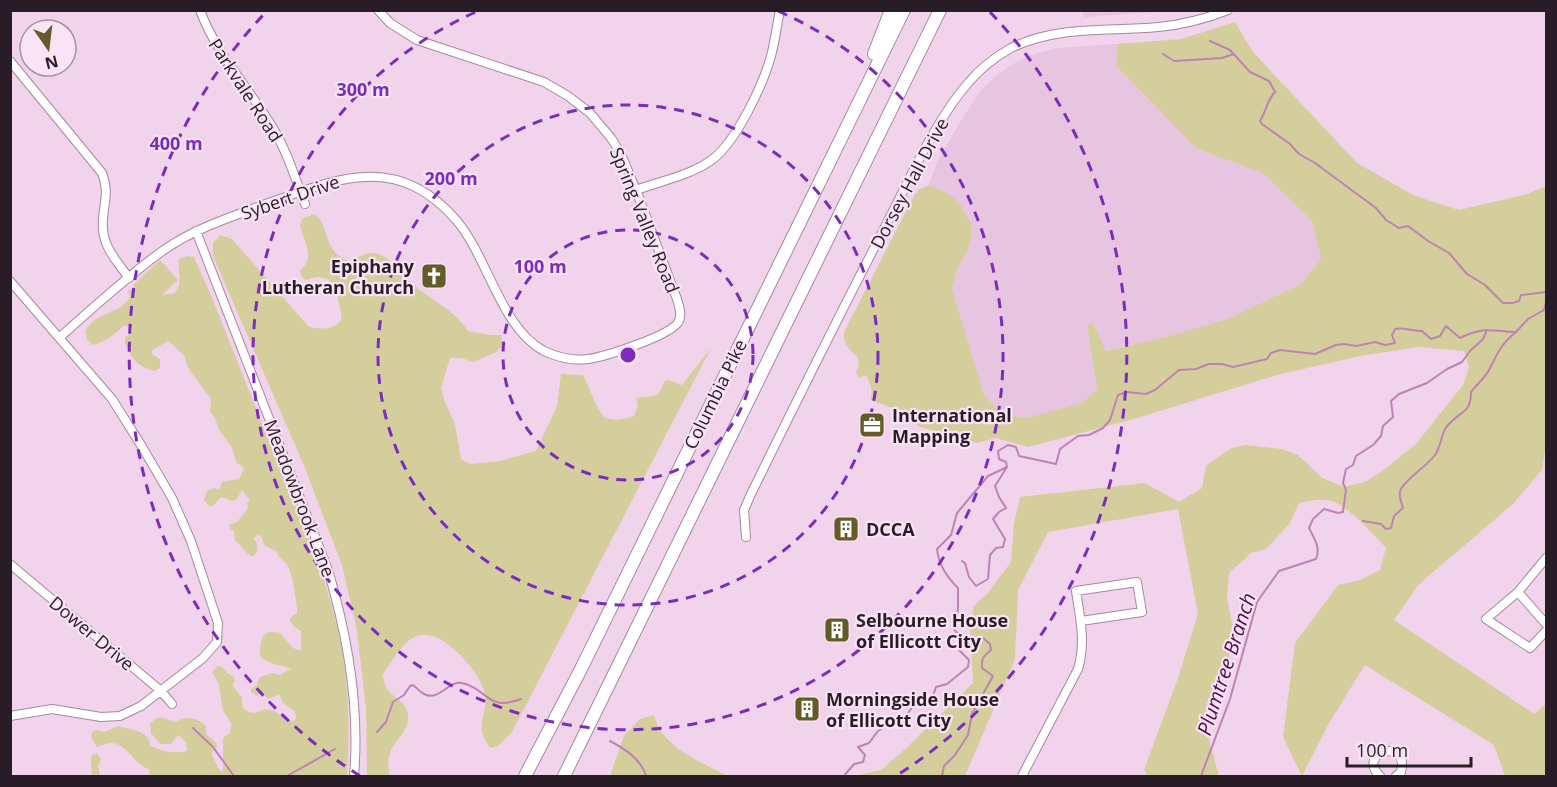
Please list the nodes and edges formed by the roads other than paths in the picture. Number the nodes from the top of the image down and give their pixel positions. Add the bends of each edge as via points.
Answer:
1 (200, 10) edge
2 (378, 10) edge
3 (780, 10) edge
4 (891, 10) edge
5 (904, 10) edge
6 (940, 10) edge
7 (946, 10) edge
8 (1228, 10) edge
9 (10, 61) edge
10 (907, 79) junction
11 (842, 135) junction
12 (636, 190) junction
13 (300, 192) junction
14 (305, 204) dead end
15 (196, 231) junction
16 (129, 278) junction
17 (10, 281) edge
18 (679, 321) joint
19 (60, 337) junction
20 (746, 537) dead end
21 (1546, 558) edge
22 (10, 564) edge
23 (1518, 592) junction
24 (1081, 621) junction
25 (1546, 624) edge
26 (1546, 631) edge
27 (161, 691) junction
28 (172, 704) dead end
29 (10, 716) edge
30 (1398, 774) edge
31 (354, 777) edge
32 (525, 777) edge
33 (564, 777) edge
34 (1022, 777) edge
35 (1380, 777) edge
36 (1410, 777) edge

1 - 13 street, Parkvale Road via 218,46 277,136
2 - 12 street, Spring Valley Road via 417,40 530,77 568,96 612,138
3 - 12 street via 765,73 729,143 696,169
4 - 11 highway
5 - 11 highway, Columbia Pike
6 - 10 highway, Columbia Pike
7 - 10 highway
8 - 20 street, Dorsey Hall Drive via 1157,27 1043,36 988,63 968,82 916,167 825,341 744,510
9 - 16 street via 102,173 107,186 102,228 105,241
10 - 33 highway, Columbia Pike
11 - 32 highway, Columbia Pike
12 - 18 street, Spring Valley Road via 677,299
13 - 14 street, Parkvale Road
13 - 15 street, Sybert Drive
13 - 18 street, Sybert Drive via 330,181 364,176 400,181 428,193 466,233 517,326 532,343 553,354 575,360 601,356 661,335
15 - 16 street, Sybert Drive
15 - 31 street, Meadowbrook Lane via 328,570 344,628 354,692
16 - 19 street, Sybert Drive
17 - 19 street
19 - 27 street via 111,399 157,471 191,541 213,605 218,623 217,642
21 - 23 street
22 - 27 street, Dower Drive
23 - 25 street
23 - 26 street via 1486,619 1530,648
24 - 24 street via 1142,612 1137,582 1076,591
24 - 34 street via 1078,669
27 - 28 street, Dower Drive
27 - 29 street via 130,712 111,717 52,709
30 - 35 street via 1401,760 1387,751 1374,762
30 - 36 street

